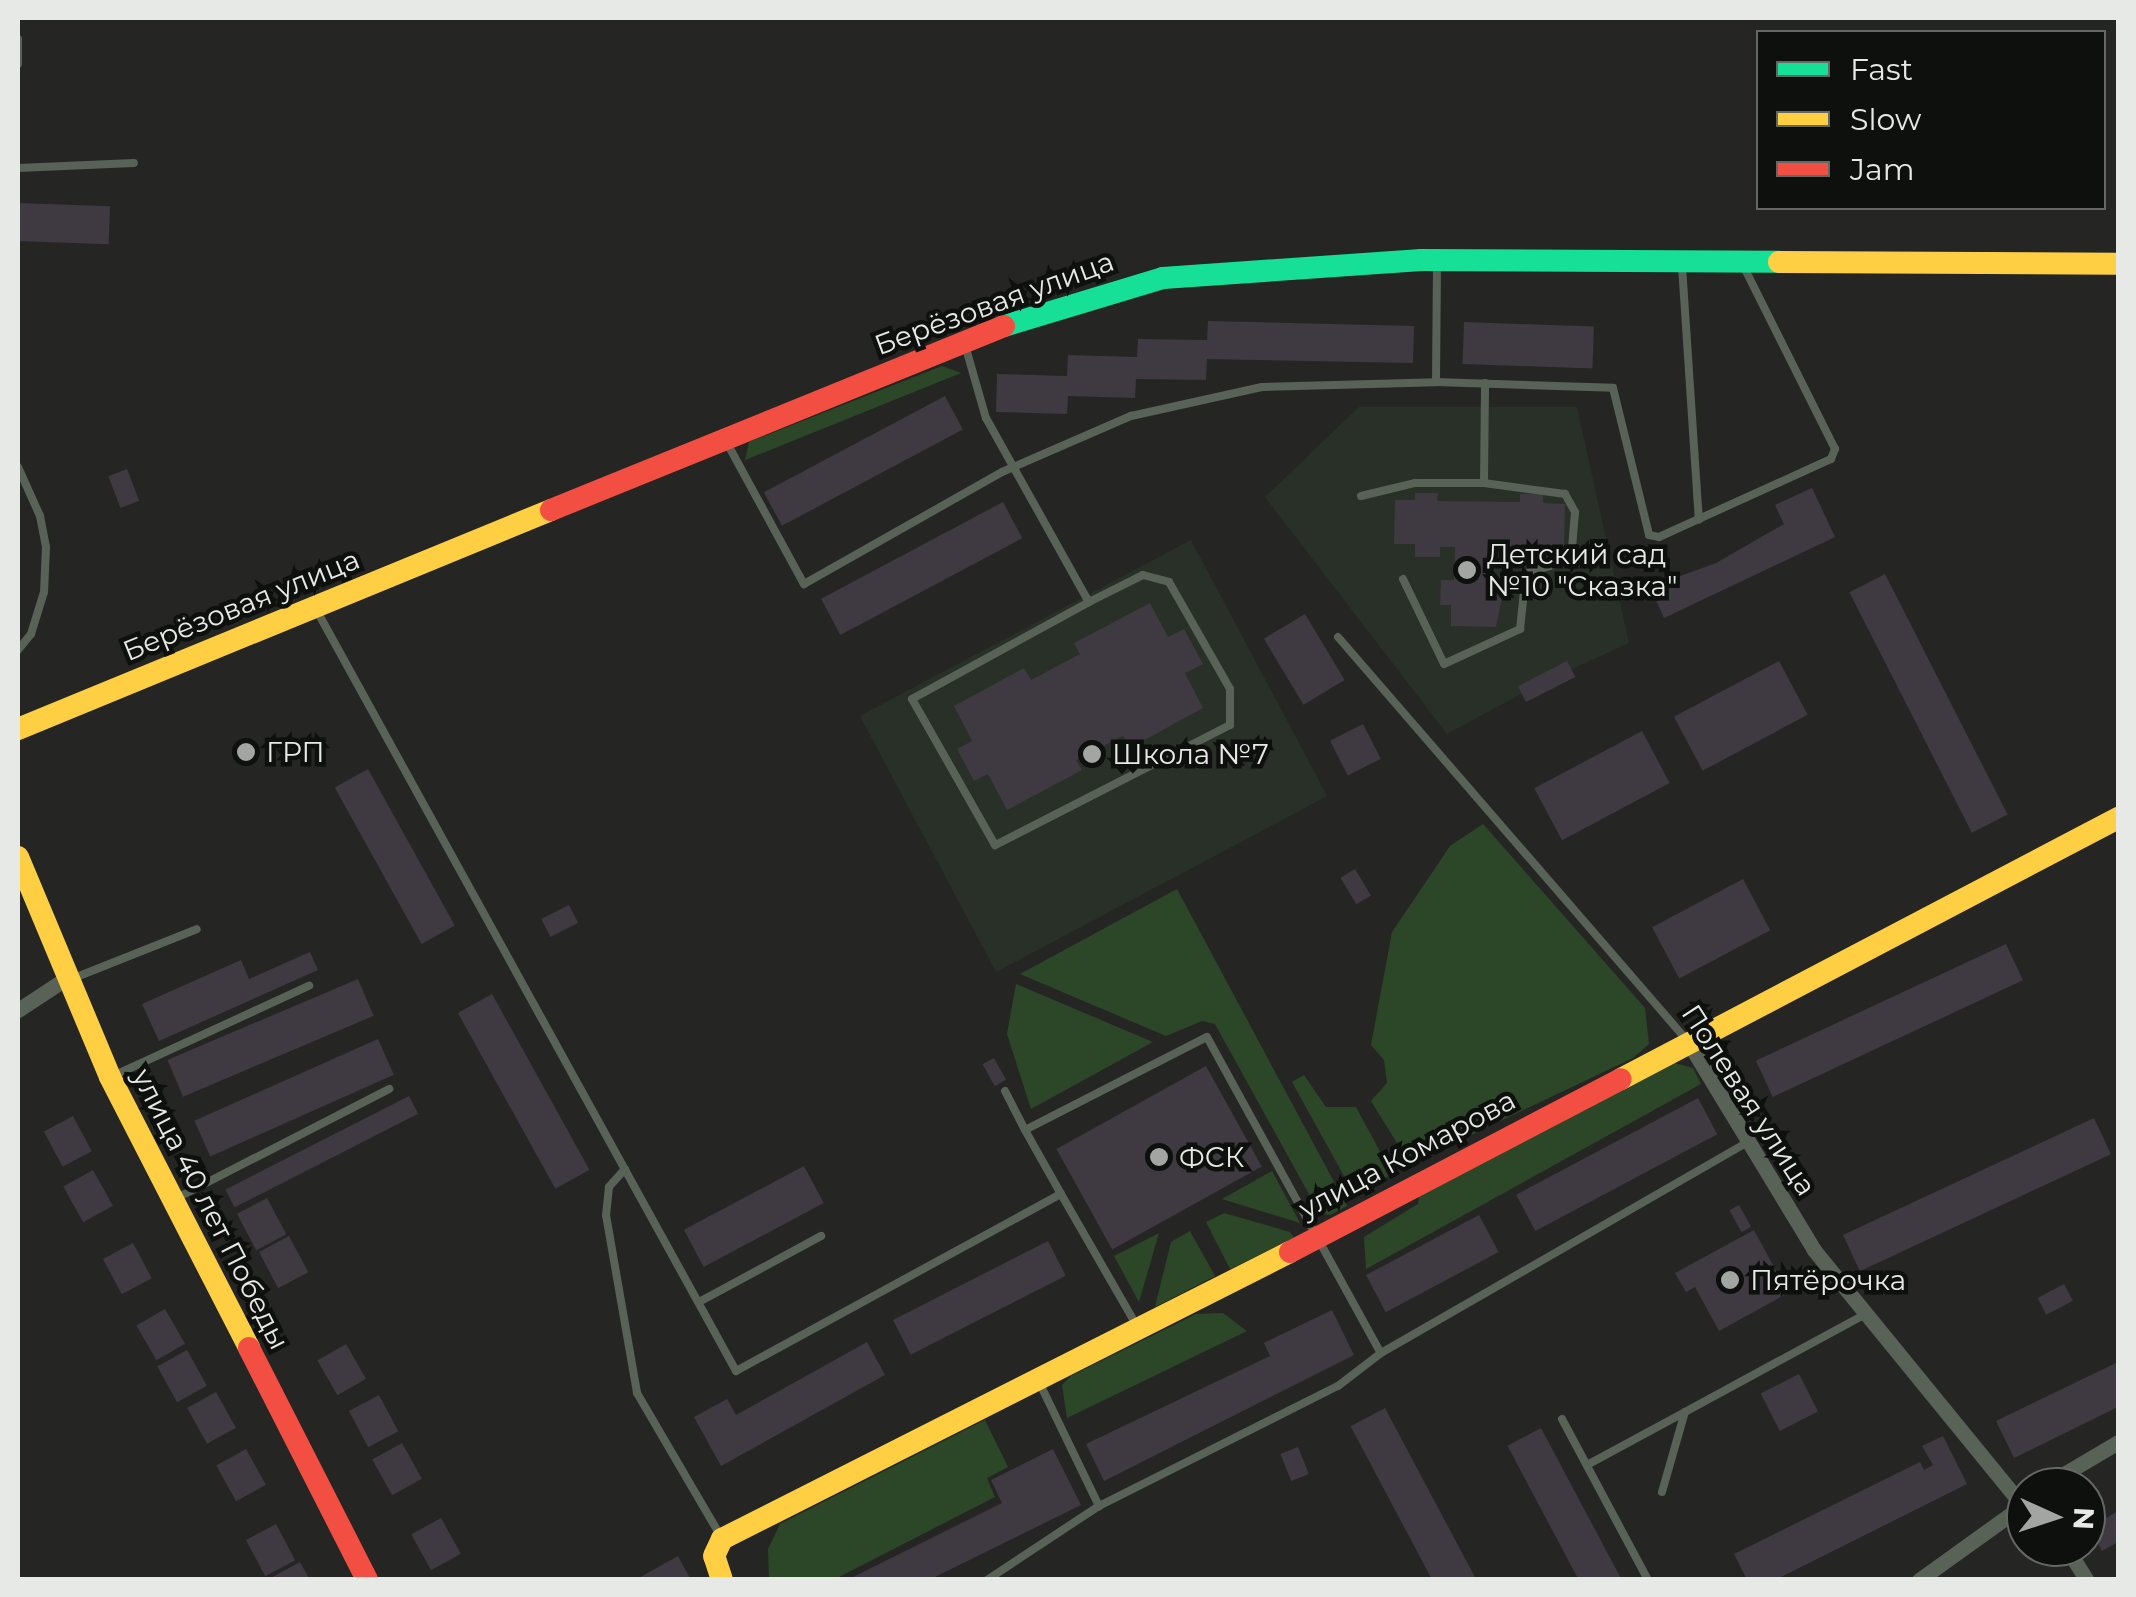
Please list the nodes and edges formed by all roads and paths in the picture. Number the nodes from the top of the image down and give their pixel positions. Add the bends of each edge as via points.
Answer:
1 (18, 39) edge
2 (18, 64) edge
3 (134, 163) dead end
4 (18, 168) edge
5 (1437, 260) junction
6 (1682, 262) junction
7 (1742, 262) junction
8 (2118, 264) edge
9 (964, 340) junction
10 (1436, 382) junction
11 (1486, 383) junction
12 (725, 438) junction
13 (18, 467) edge
14 (1011, 468) junction
15 (1484, 483) junction
16 (1361, 496) dead end
17 (1700, 520) junction
18 (1403, 579) dead end
19 (1090, 602) junction
20 (315, 607) junction
21 (1338, 637) dead end
22 (18, 650) edge
23 (18, 729) edge
24 (2118, 818) edge
25 (18, 858) edge
26 (197, 929) dead end
27 (65, 980) junction
28 (309, 986) dead end
29 (18, 1010) edge
30 (1687, 1040) junction
31 (110, 1077) junction
32 (390, 1089) dead end
33 (1005, 1090) dead end
34 (1026, 1130) junction
35 (1748, 1142) junction
36 (625, 1169) junction
37 (1061, 1194) junction
38 (172, 1201) junction
39 (1319, 1234) junction
40 (821, 1236) dead end
41 (698, 1302) junction
42 (1864, 1315) junction
43 (1139, 1331) junction
44 (1380, 1353) junction
45 (1038, 1380) junction
46 (1684, 1412) junction
47 (1562, 1419) dead end
48 (2118, 1442) edge
49 (1587, 1465) junction
50 (2076, 1467) edge
51 (2006, 1484) edge
52 (1662, 1492) dead end
53 (1098, 1506) junction
54 (2006, 1520) edge
55 (722, 1538) junction
56 (367, 1580) edge
57 (722, 1580) edge
58 (986, 1580) edge
59 (1648, 1580) edge
60 (1919, 1580) edge

1 - 2 lane
3 - 4 lane
5 - 6 street, Берёзовая улица
5 - 9 street, Берёзовая улица via 1162,278 1093,294
5 - 10 lane
6 - 7 street, Берёзовая улица
6 - 17 lane
7 - 8 street, Берёзовая улица
7 - 17 lane via 1835,449 1831,459
9 - 12 street, Берёзовая улица
9 - 14 lane via 986,418
10 - 11 lane
10 - 14 lane via 1262,388 1131,416
11 - 15 lane
11 - 17 lane via 1613,388 1649,535
12 - 14 lane via 804,584
12 - 20 street, Берёзовая улица
13 - 22 lane via 46,548 44,592 31,634
14 - 19 lane
15 - 16 lane via 1415,483
15 - 18 lane via 1565,494 1575,512 1571,560 1526,573 1520,629 1444,664
19 - 19 lane via 1142,575 1170,582 1230,689 1230,725 995,845 912,699
20 - 23 street, Берёзовая улица
20 - 36 lane
21 - 30 lane, Полевая улица
24 - 30 street, улица Комарова
25 - 27 street, улица 40 лет Победы
26 - 27 lane via 92,975
27 - 29 street
27 - 31 street, улица 40 лет Победы
28 - 31 lane
30 - 35 street, Полевая улица
30 - 39 street, улица Комарова
31 - 38 street, улица 40 лет Победы
32 - 38 lane
33 - 34 lane
34 - 37 lane
34 - 39 lane via 1207,1036
35 - 42 street, Полевая улица via 1814,1250
35 - 44 lane
36 - 41 lane
36 - 55 lane via 610,1186 606,1215 637,1393
37 - 41 lane via 736,1370
37 - 43 lane
38 - 56 street, улица 40 лет Победы
39 - 43 street, улица Комарова
39 - 44 lane
40 - 41 lane
42 - 46 lane
42 - 51 street, Полевая улица
43 - 45 street, улица Комарова
44 - 53 lane via 1314,1399
45 - 53 lane
45 - 55 street, улица Комарова
46 - 49 lane
46 - 52 lane
47 - 49 lane
48 - 50 street
49 - 59 lane
53 - 58 lane
54 - 60 street
55 - 57 street via 714,1556

